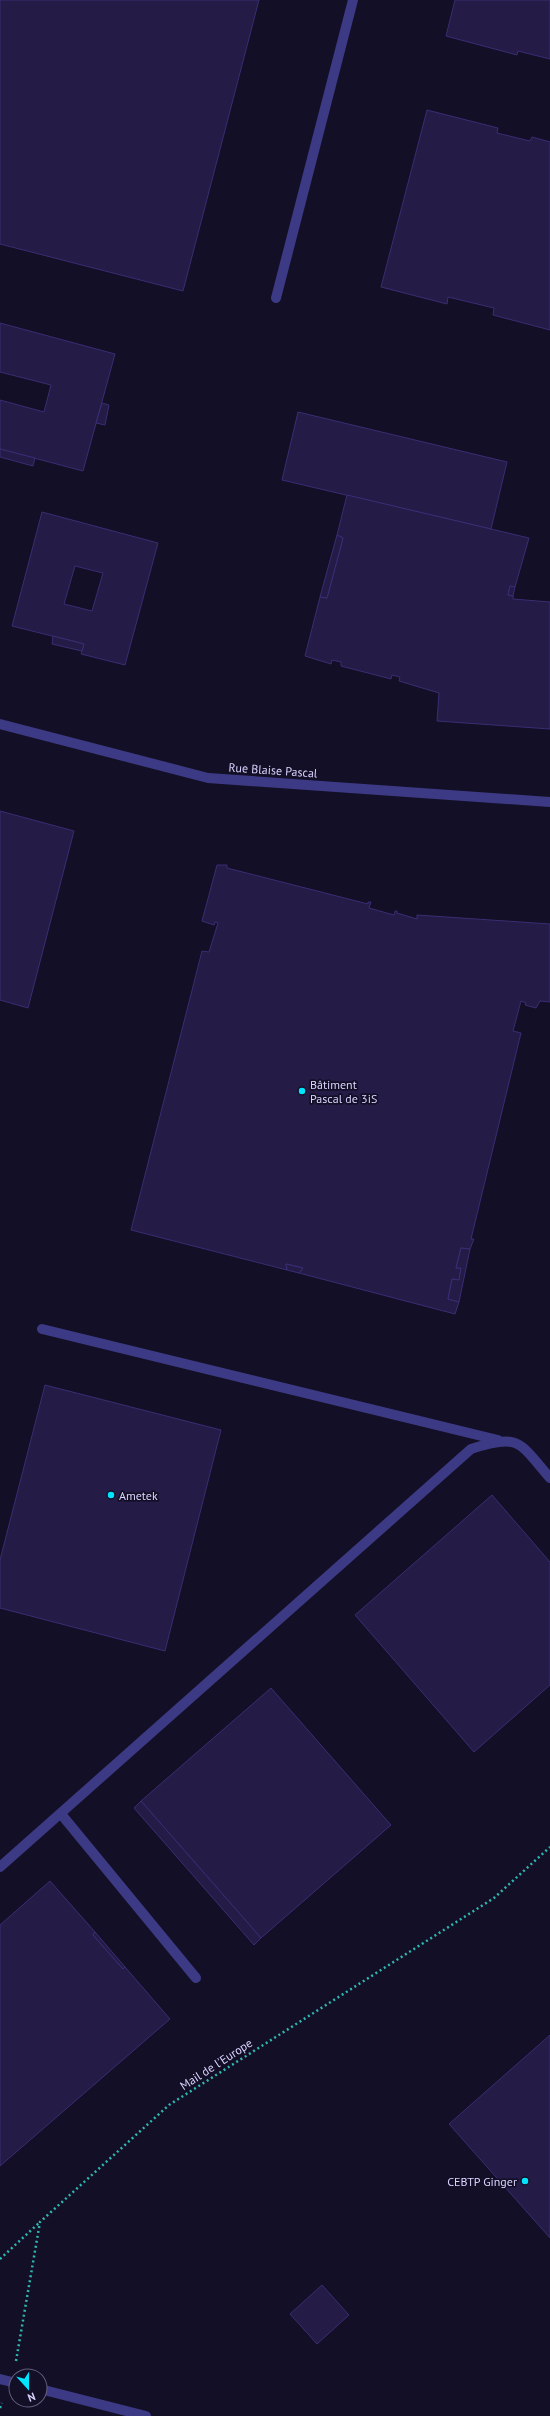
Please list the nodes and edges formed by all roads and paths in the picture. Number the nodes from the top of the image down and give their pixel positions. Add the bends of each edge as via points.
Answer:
1 (353, 0) edge
2 (276, 298) dead end
3 (0, 724) edge
4 (550, 802) edge
5 (42, 1329) dead end
6 (498, 1440) junction
7 (550, 1478) edge
8 (61, 1814) junction
9 (550, 1847) edge
10 (0, 1867) edge
11 (196, 1978) dead end
12 (40, 2222) junction
13 (0, 2259) edge
14 (16, 2368) edge
15 (48, 2392) edge
16 (146, 2416) edge

1 - 2 street
3 - 4 street, Rue Blaise Pascal via 208,778
5 - 6 street
6 - 7 street via 521,1444
6 - 8 street via 471,1449
8 - 10 street
8 - 11 street
9 - 12 path, Mail de l'Europe via 494,1898 169,2105
12 - 13 path, Mail de l'Europe
12 - 14 path
15 - 16 street

